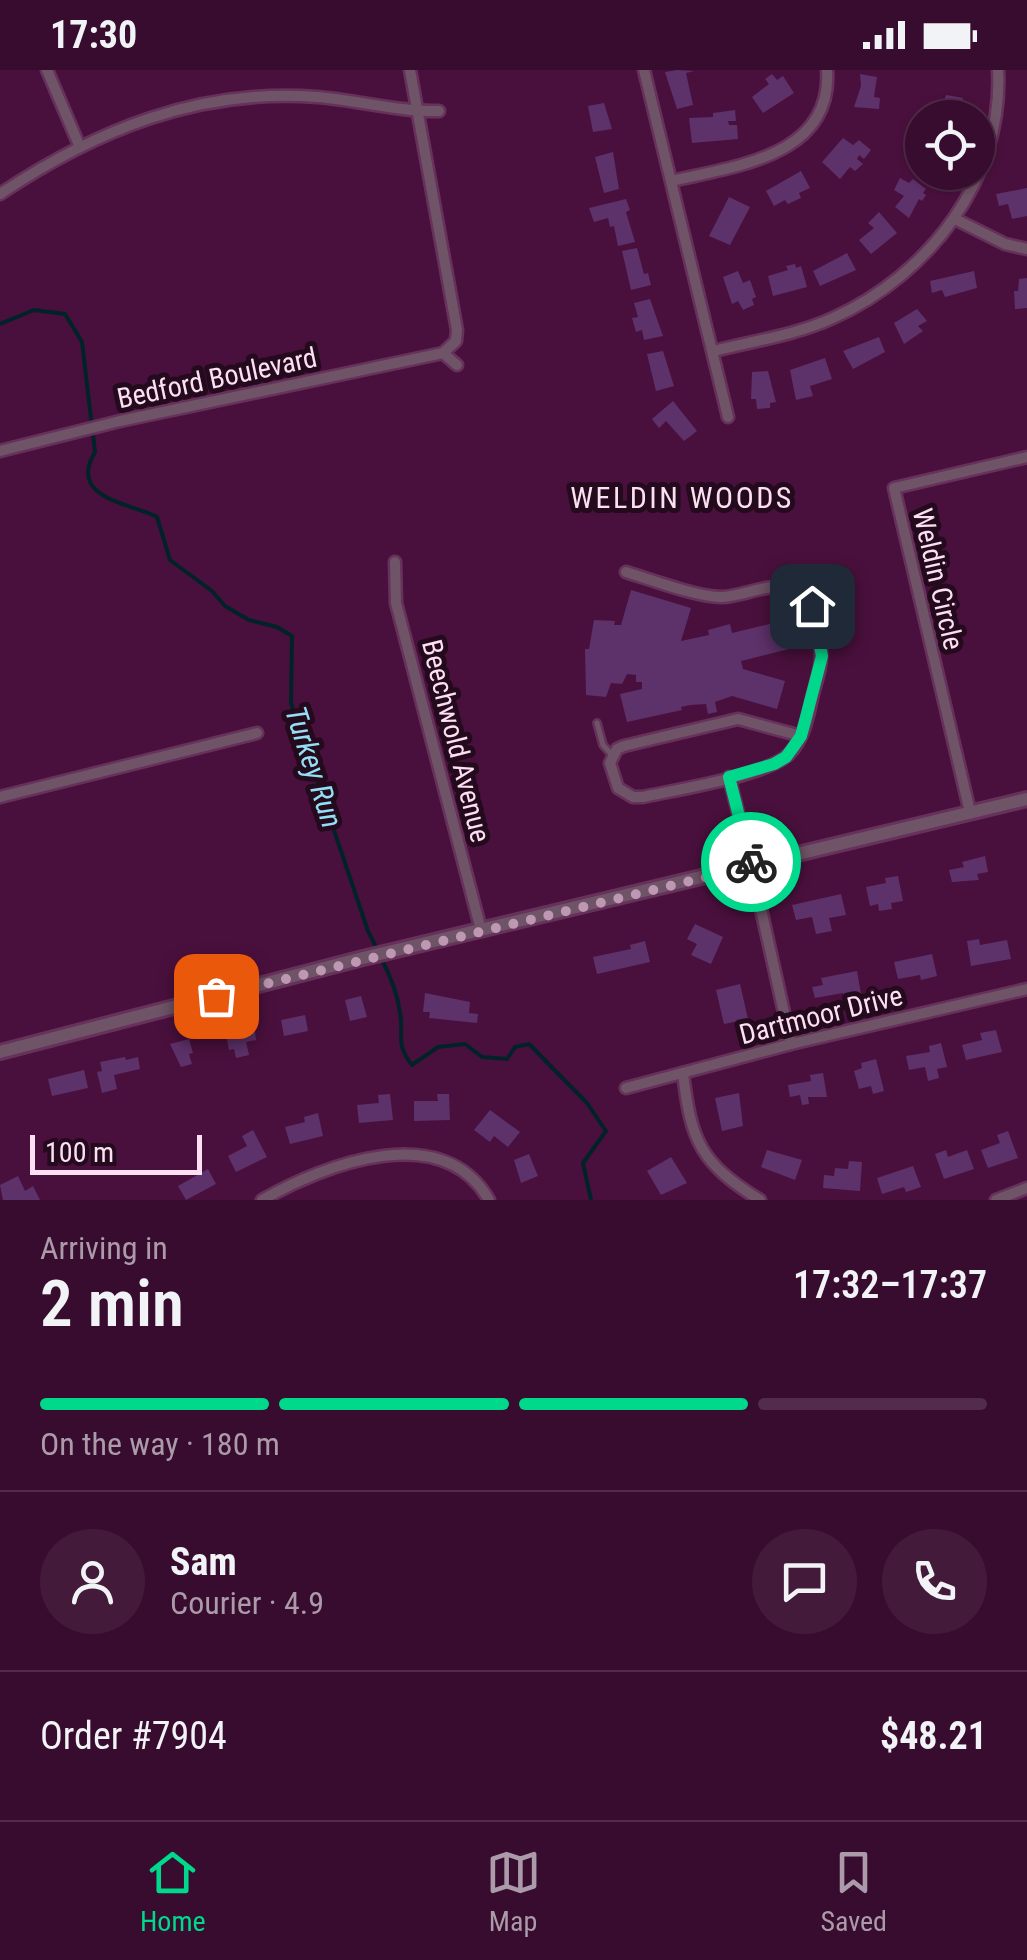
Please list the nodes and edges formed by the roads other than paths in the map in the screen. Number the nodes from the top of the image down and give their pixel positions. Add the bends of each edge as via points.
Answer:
1 (47, 70) edge
2 (410, 70) edge
3 (644, 70) edge
4 (827, 70) edge
5 (998, 70) edge
6 (419, 111) junction
7 (438, 111) dead end
8 (79, 145) junction
9 (672, 181) junction
10 (0, 194) edge
11 (955, 219) junction
12 (1027, 248) edge
13 (714, 351) junction
14 (444, 354) junction
15 (458, 365) dead end
16 (728, 416) dead end
17 (0, 451) edge
18 (1027, 458) edge
19 (395, 562) dead end
20 (626, 572) dead end
21 (597, 723) dead end
22 (257, 733) dead end
23 (801, 736) junction
24 (612, 755) junction
25 (729, 777) junction
26 (0, 798) edge
27 (1027, 799) edge
28 (970, 812) junction
29 (750, 860) junction
30 (482, 930) junction
31 (1027, 989) edge
32 (792, 1044) junction
33 (0, 1052) edge
34 (683, 1074) junction
35 (626, 1088) dead end
36 (1027, 1188) edge
37 (262, 1200) edge
38 (489, 1200) edge
39 (760, 1200) edge
40 (996, 1200) edge

1 - 8 street
2 - 6 street
3 - 9 street
4 - 9 street via 816,116 788,148
5 - 11 street via 992,136
6 - 7 street
6 - 8 street via 314,97 235,98 156,115
6 - 14 street via 457,330
8 - 10 street
9 - 13 street
11 - 12 street
11 - 13 street via 878,295 832,319
13 - 16 street
14 - 15 street
14 - 17 street, Bedford Boulevard
18 - 28 street, Weldin Circle via 894,488
19 - 30 street, Beechwold Avenue via 396,602
20 - 23 street via 714,596 773,586 806,597 822,656
21 - 24 lane
22 - 26 street
23 - 24 street via 738,719 624,746
23 - 25 street via 774,764
24 - 25 street via 618,788 644,798
25 - 29 street via 742,854
27 - 28 street
28 - 29 street
29 - 30 street
29 - 32 street
30 - 33 street
31 - 32 street, Dartmoor Drive
32 - 34 street, Dartmoor Drive
34 - 35 street, Dartmoor Drive
34 - 39 street via 698,1146 719,1171
36 - 40 street
37 - 38 street via 317,1172 389,1156 456,1164

